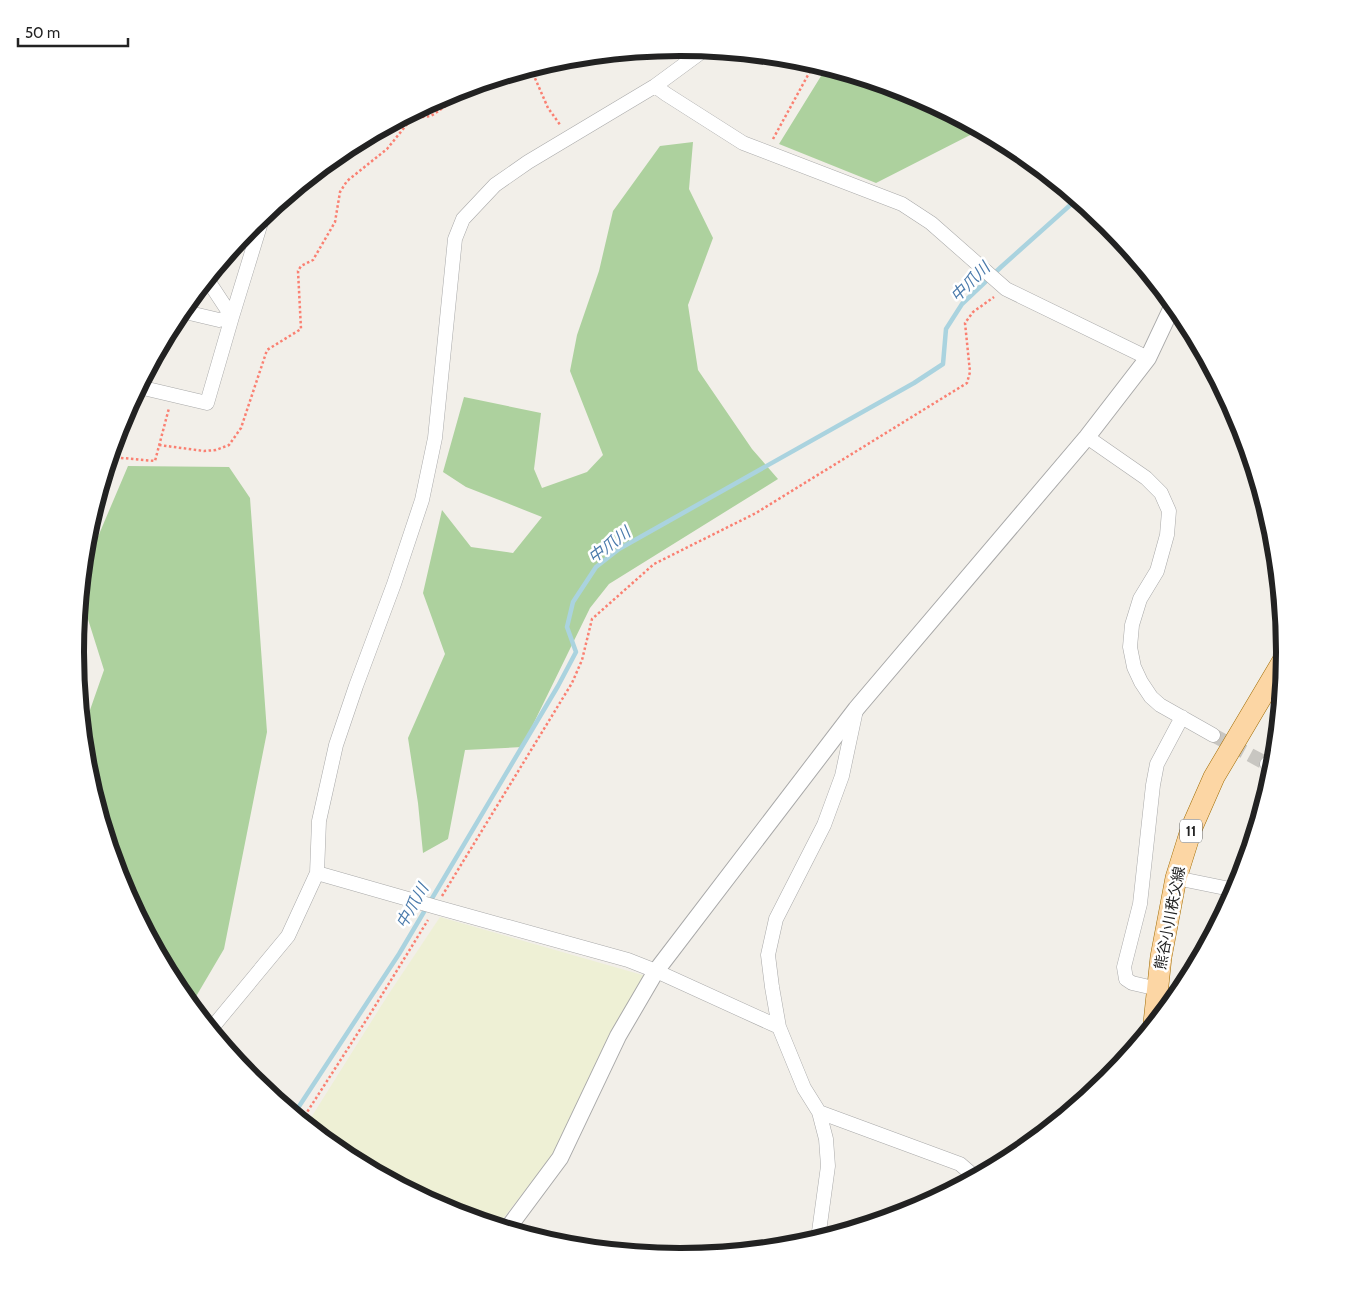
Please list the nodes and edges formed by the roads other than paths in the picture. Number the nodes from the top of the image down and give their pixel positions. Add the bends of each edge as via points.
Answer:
1 (695, 57) edge
2 (655, 86) junction
3 (258, 232) edge
4 (211, 284) edge
5 (190, 313) edge
6 (1169, 313) edge
7 (232, 317) junction
8 (1148, 358) junction
9 (146, 389) edge
10 (1087, 437) junction
11 (1275, 674) edge
12 (856, 709) junction
13 (1182, 718) junction
14 (1213, 735) tunnel mouth
15 (317, 873) junction
16 (1176, 878) junction
17 (1226, 888) edge
18 (656, 970) junction
19 (1158, 989) junction
20 (1155, 1012) edge
21 (215, 1024) edge
22 (779, 1026) junction
23 (818, 1112) junction
24 (970, 1172) edge
25 (512, 1223) edge
26 (819, 1231) edge

1 - 2 street
2 - 8 street via 743,143 902,204 931,223 1006,289
2 - 15 street via 528,162 495,185 464,219 456,239 435,438 422,500 336,745 319,821
3 - 7 street
4 - 7 street
5 - 7 street via 219,320
6 - 8 street
7 - 9 street via 207,403
8 - 10 street
10 - 12 street
10 - 13 street via 1146,478 1161,493 1169,511 1167,535 1157,571 1140,599 1132,625 1130,647 1134,667 1152,698
11 - 16 main road, 熊谷小川秩父線 / 11 via 1214,777 1192,827
12 - 18 street
12 - 22 street via 842,776 824,825 776,919 768,955
13 - 14 street
13 - 19 street via 1157,764 1140,904 1124,967 1126,979 1132,983
15 - 18 street
15 - 21 street via 288,936
16 - 17 street
16 - 19 main road, 熊谷小川秩父線 / 11
18 - 22 street
18 - 25 street via 618,1036 560,1158
19 - 20 main road, 熊谷小川秩父線 / 11
22 - 23 street via 804,1088
23 - 24 street via 960,1164
23 - 26 street via 826,1140 828,1166

